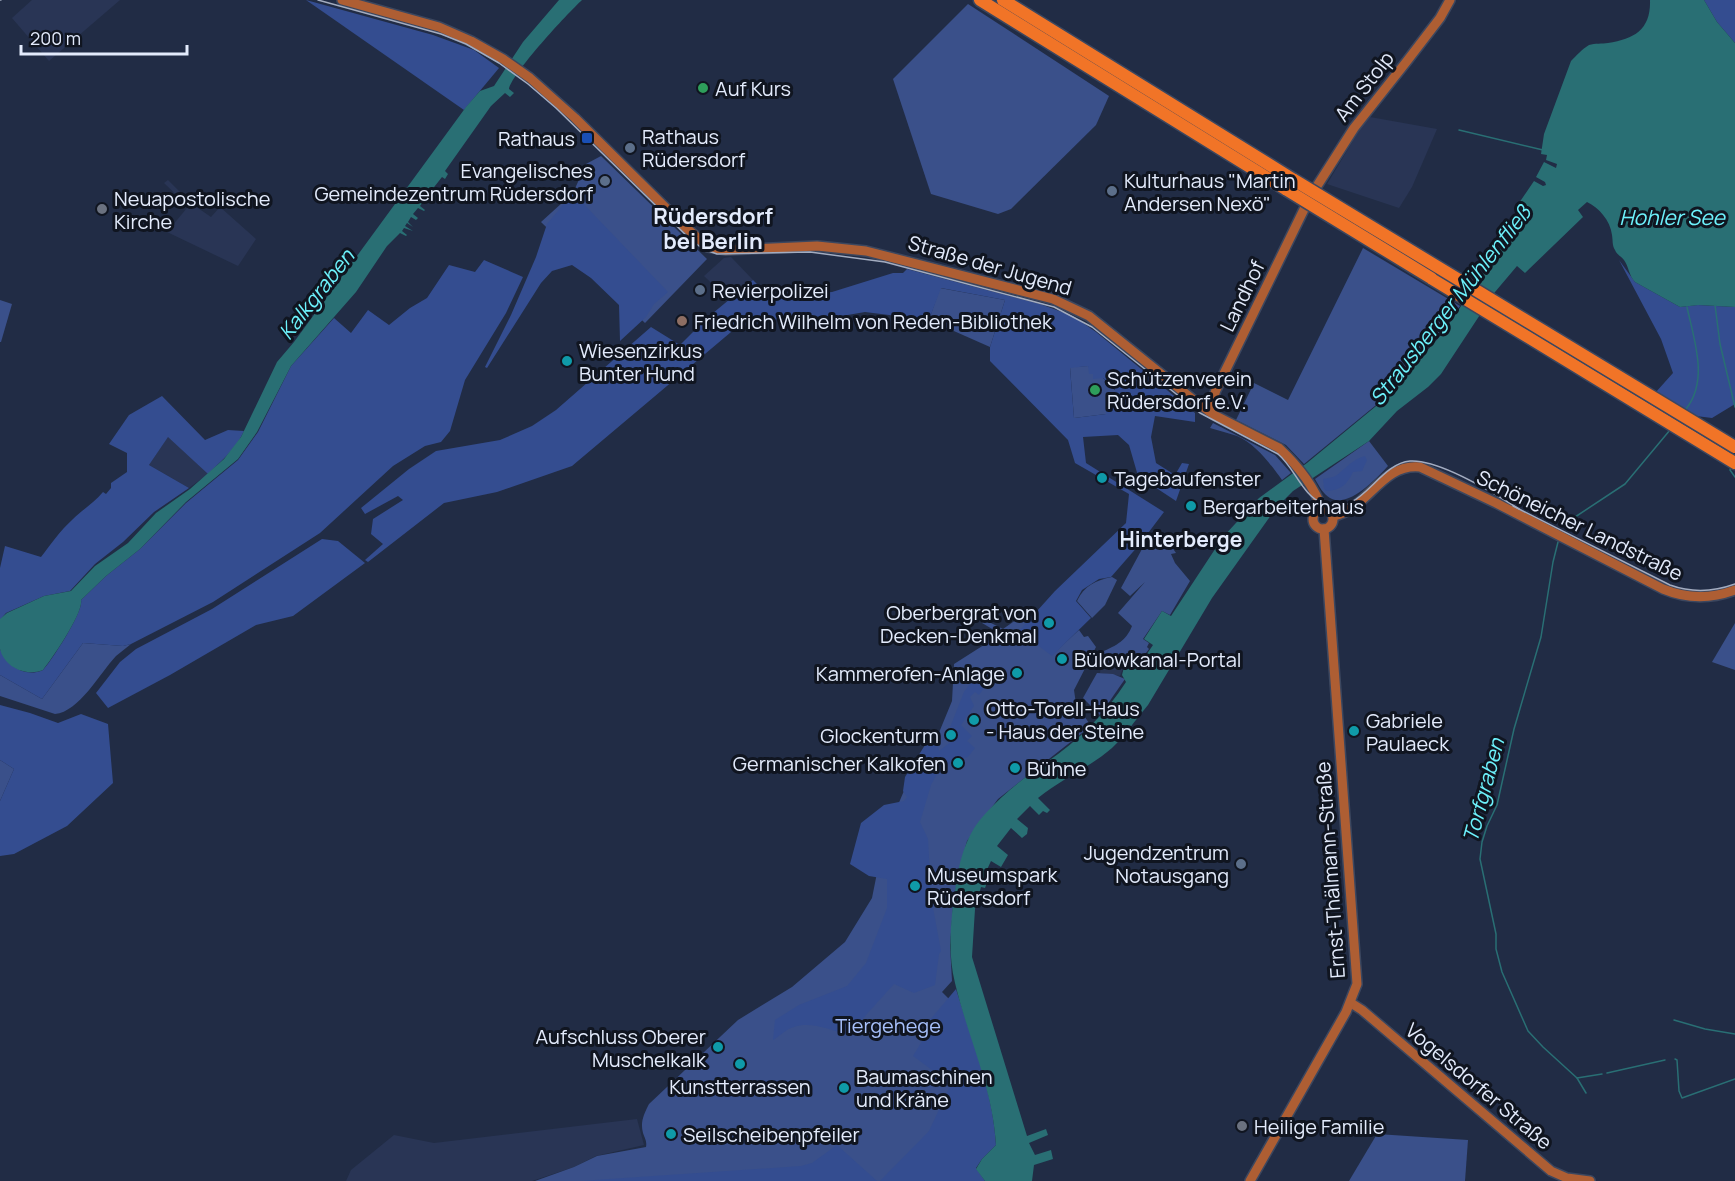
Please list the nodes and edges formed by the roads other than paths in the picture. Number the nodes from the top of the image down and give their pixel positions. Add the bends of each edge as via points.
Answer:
1 (342, 0) edge
2 (1003, 0) edge
3 (1450, 0) edge
4 (984, 3) edge
5 (1291, 185) junction
6 (1310, 197) joint
7 (1209, 411) junction
8 (1735, 447) edge
9 (1735, 463) edge
10 (1322, 509) junction
11 (1333, 516) junction
12 (1324, 529) junction
13 (1735, 590) edge
14 (1351, 1003) junction
15 (1250, 1181) edge
16 (1590, 1181) edge

1 - 7 main road, Straße der Jugend via 439,27 482,46 515,67 558,102 701,243 716,249 817,246 866,251 1053,299 1089,316
2 - 5 highway
3 - 6 main road, Am Stolp via 1354,128
4 - 5 highway
5 - 8 highway, bridge
5 - 9 highway, bridge
6 - 7 main road, Landhof
7 - 10 main road, Straße der Jugend via 1279,448 1292,460
10 - 11 main road
10 - 12 main road via 1314,513 1312,520 1317,528
11 - 12 main road via 1331,525
11 - 13 main road, Schöneicher Landstraße via 1357,503 1395,471 1413,466 1431,471 1663,590 1695,597
12 - 14 main road, Ernst-Thälmann-Straße via 1356,965 1357,984
14 - 15 main road, Ernst-Thälmann-Straße
14 - 16 main road, Vogelsdorfer Straße via 1551,1171

